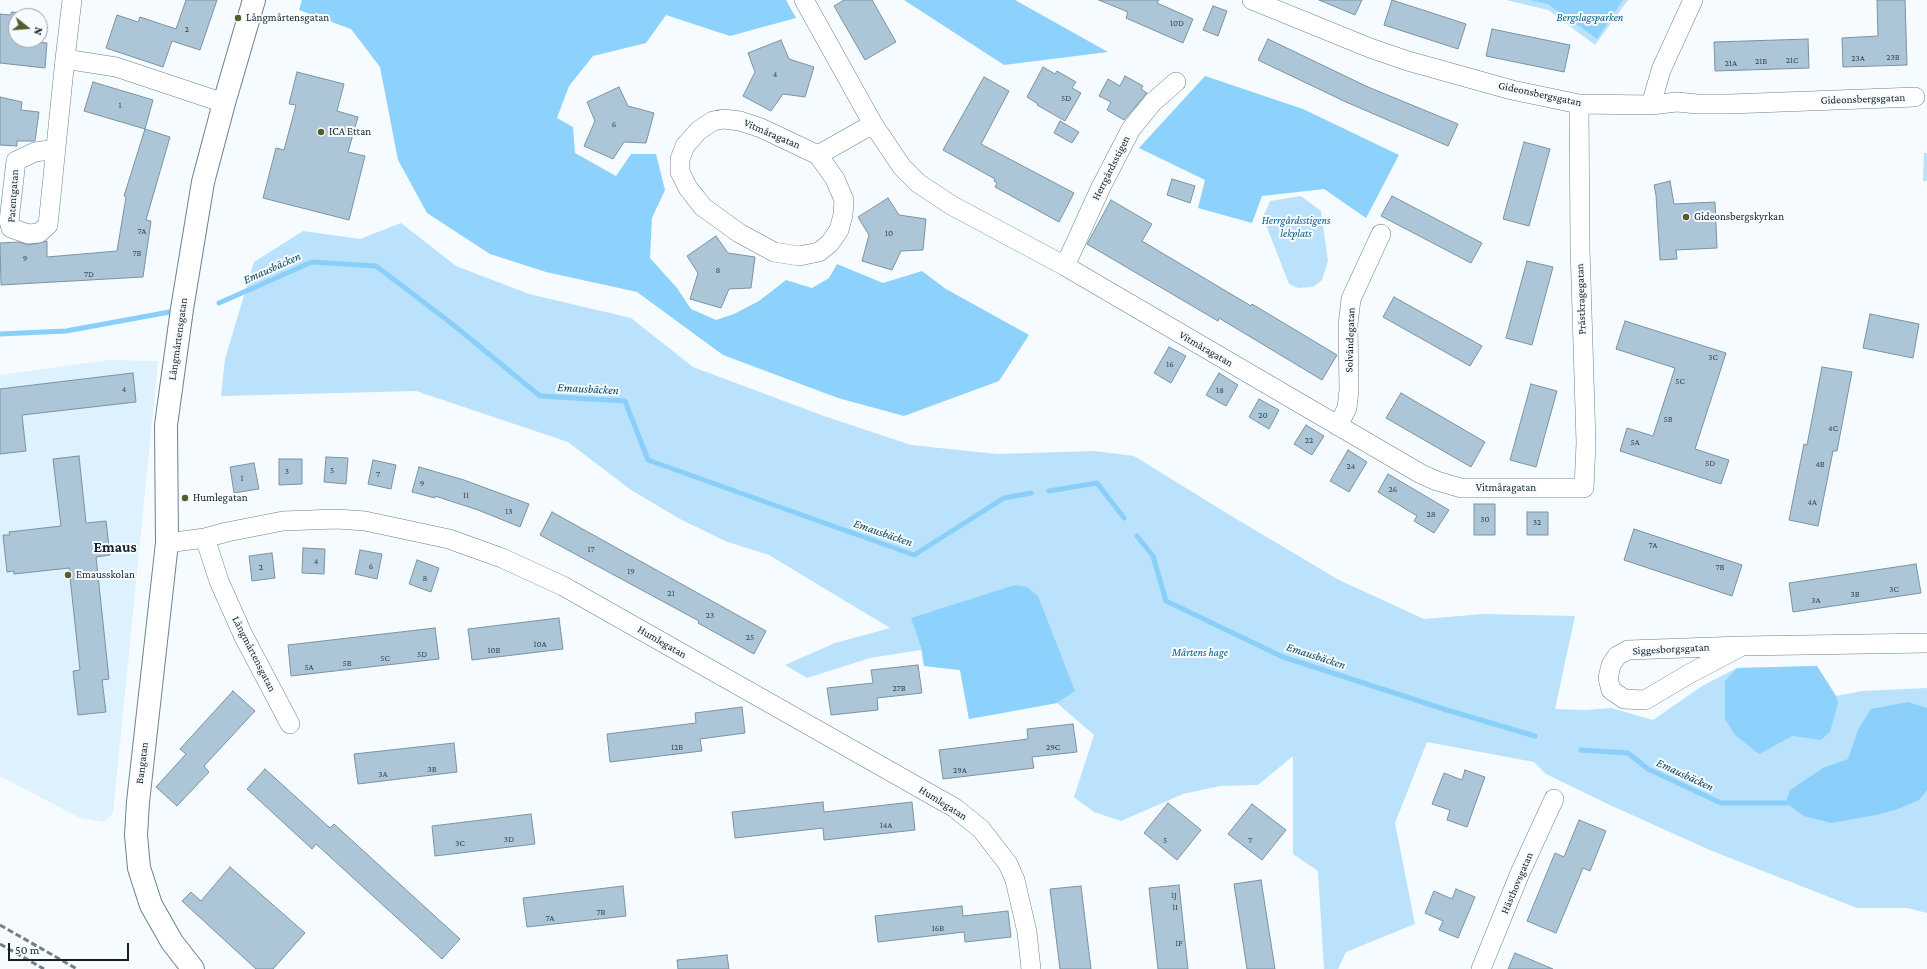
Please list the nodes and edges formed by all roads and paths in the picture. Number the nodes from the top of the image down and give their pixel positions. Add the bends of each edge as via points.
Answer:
1 (72, 0) edge
2 (254, 0) edge
3 (804, 0) edge
4 (1252, 0) edge
5 (1693, 0) edge
6 (65, 59) junction
7 (1176, 82) dead end
8 (1915, 97) dead end
9 (224, 102) junction
10 (1579, 104) junction
11 (1651, 105) junction
12 (873, 124) junction
13 (56, 150) dead end
14 (818, 155) junction
15 (1380, 234) dead end
16 (1065, 266) junction
17 (1338, 426) junction
18 (1577, 488) joint
19 (205, 538) junction
20 (167, 543) junction
21 (1927, 643) edge
22 (1742, 646) junction
23 (290, 724) dead end
24 (1554, 799) dead end
25 (193, 969) edge
26 (1031, 969) edge
27 (1481, 969) edge

1 - 6 street
2 - 9 street, Långmårtensgatan
3 - 12 street, Vitmåragatan
4 - 10 street, Gideonsbergsgatan via 1408,61 1512,90
5 - 11 street via 1661,70
6 - 9 street via 116,66
6 - 13 street
7 - 16 street, Herrgårdsstigen via 1153,102 1131,129
8 - 11 street, Gideonsbergsgatan via 1730,104 1677,102
9 - 20 street, Långmårtensgatan via 203,182 166,425
10 - 11 street, Gideonsbergsgatan
10 - 18 street, Prästkragegatan via 1586,443 1584,488
12 - 14 street
12 - 16 street, Vitmåragatan via 902,168 924,188
14 - 14 street, Vitmåragatan via 835,179 844,200 843,215 839,230 830,243 819,252 799,256 774,252 739,233 703,207 688,188 680,172 680,159 698,131 713,121 723,119 740,120
15 - 17 street, Solvändegatan via 1352,299 1348,325 1348,408
16 - 17 street, Vitmåragatan
17 - 18 street, Vitmåragatan via 1437,482 1461,488
19 - 20 street, Humlegatan
19 - 23 street, Långmårtensgatan via 219,581 243,635
19 - 26 street, Humlegatan via 283,521 364,521 449,539 502,558 563,586 955,808 981,829 1008,864 1015,880 1027,932
20 - 25 street, Bangatan via 136,835 139,868 151,905 172,942
21 - 22 street, Siggesborgsgatan
22 - 22 street, Siggesborgsgatan via 1645,700 1624,699 1611,690 1608,678 1611,665 1617,656 1628,650
24 - 27 street, Hästhovsgatan via 1520,873

